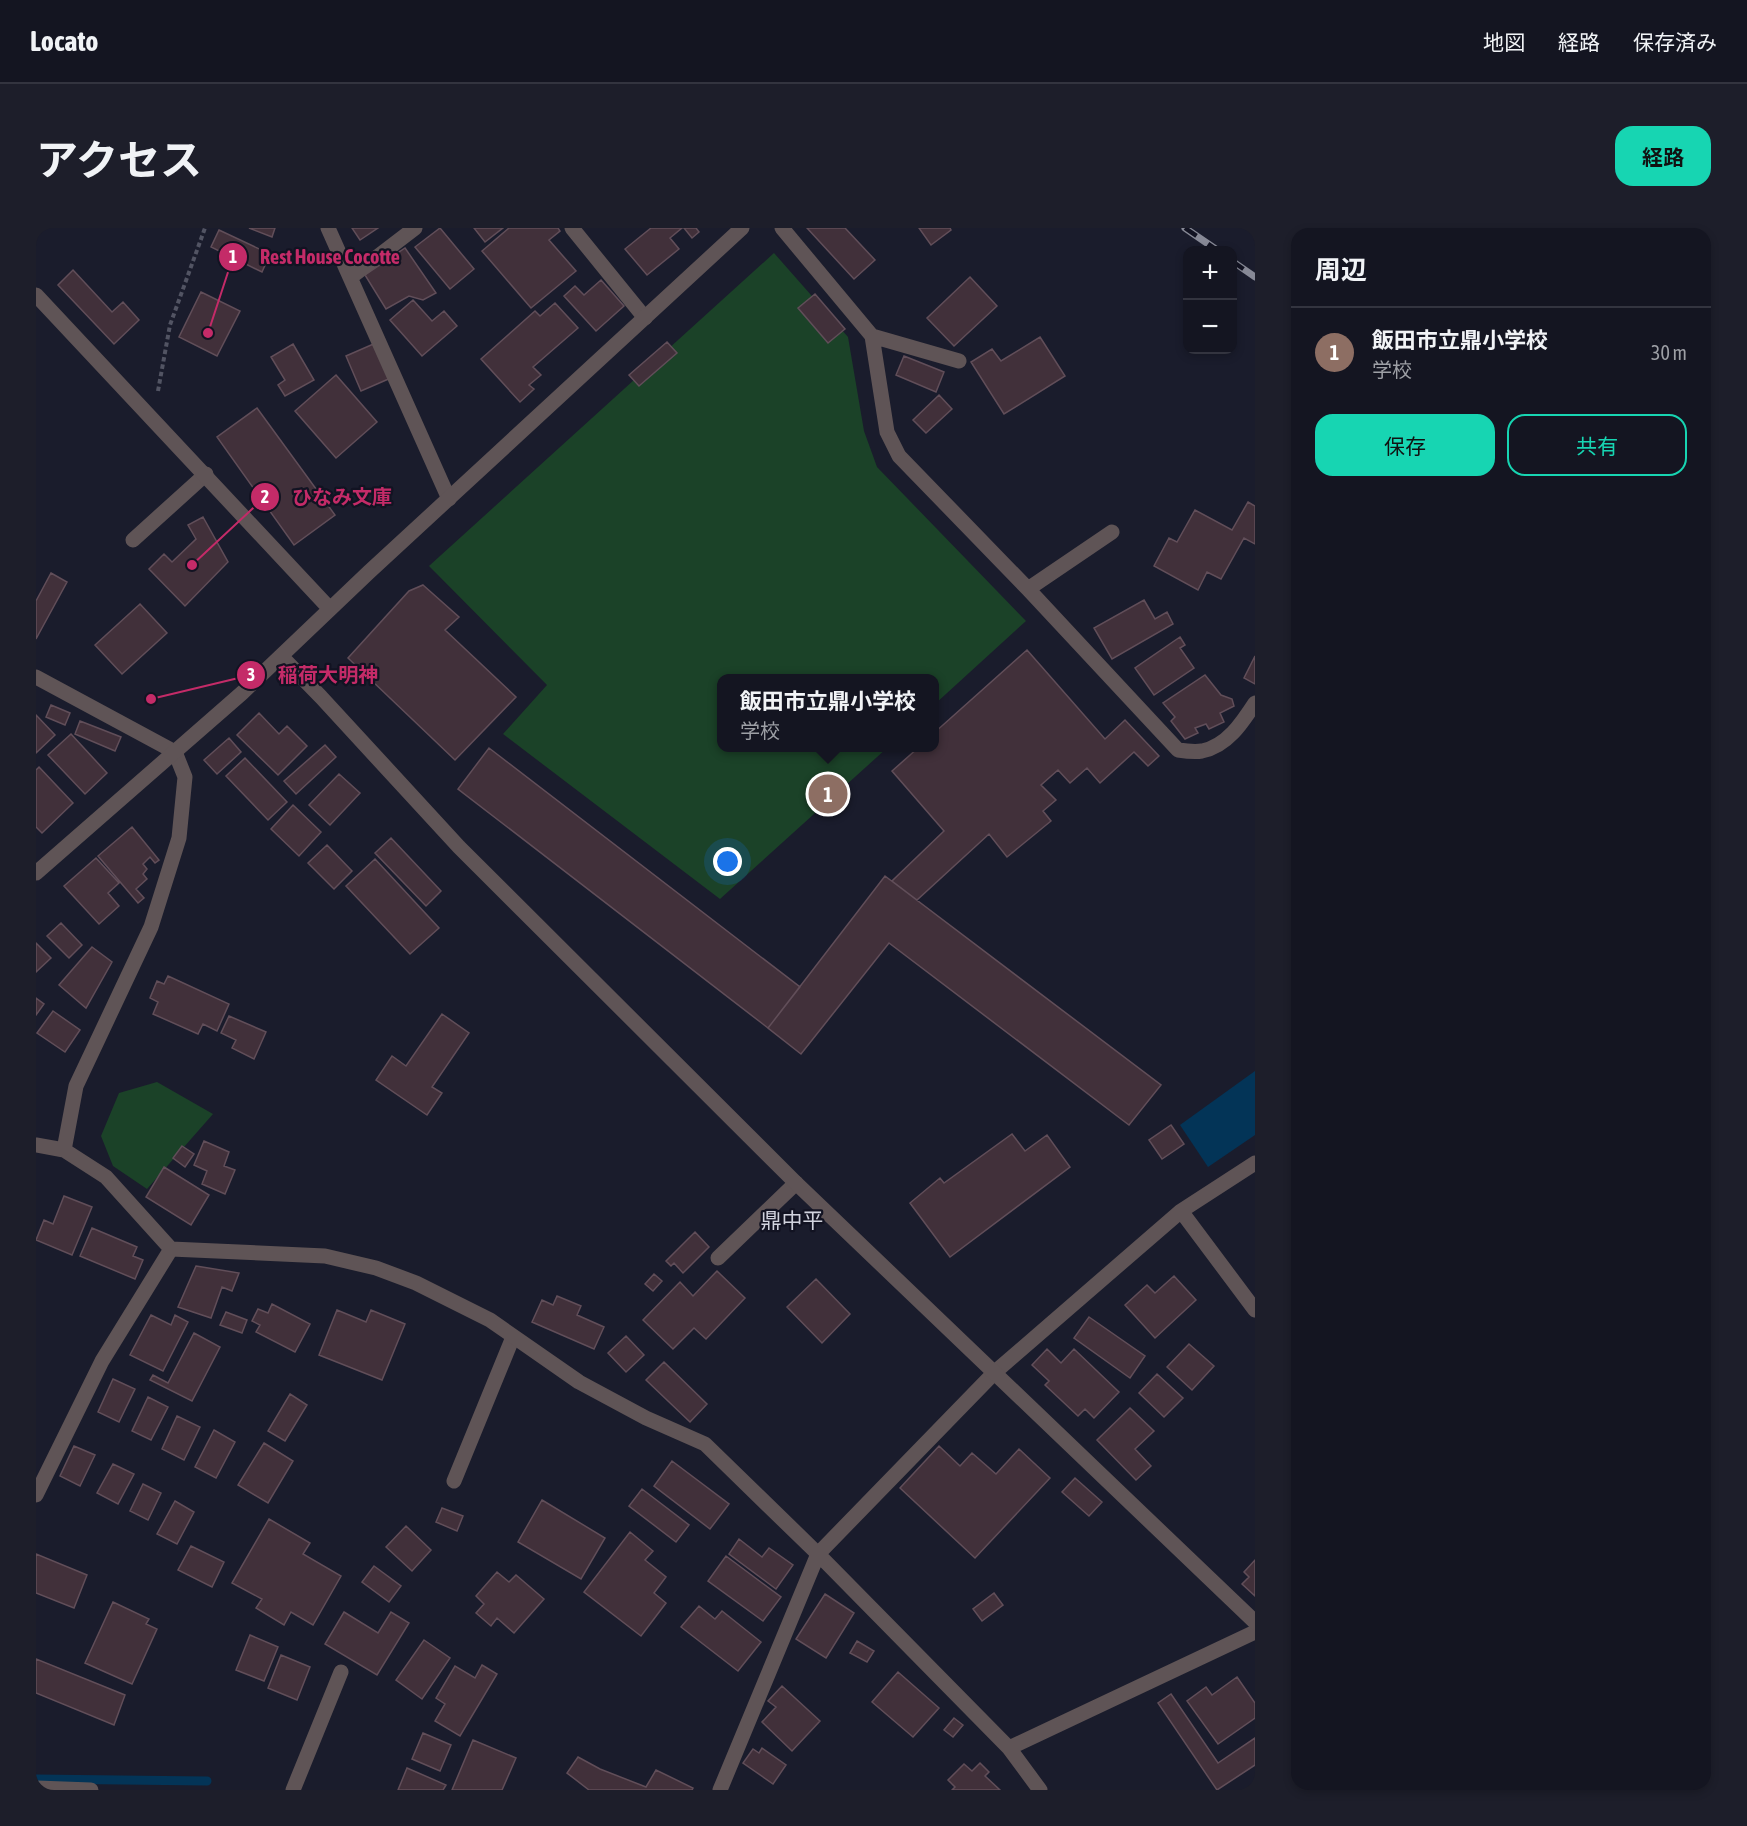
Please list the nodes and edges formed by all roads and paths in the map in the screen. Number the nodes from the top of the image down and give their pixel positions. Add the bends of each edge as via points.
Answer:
1 (40, 228) edge
2 (205, 228) edge
3 (328, 228) edge
4 (415, 228) edge
5 (572, 228) edge
6 (742, 228) edge
7 (782, 228) edge
8 (36, 232) edge
9 (351, 277) junction
10 (36, 295) edge
11 (645, 318) junction
12 (872, 336) junction
13 (959, 361) dead end
14 (153, 417) junction
15 (206, 474) junction
16 (449, 499) junction
17 (1112, 532) dead end
18 (133, 540) dead end
19 (1028, 589) junction
20 (330, 609) junction
21 (282, 657) junction
22 (36, 677) edge
23 (1255, 704) edge
24 (175, 752) junction
25 (36, 873) edge
26 (36, 1145) edge
27 (64, 1150) junction
28 (1255, 1163) edge
29 (796, 1183) junction
30 (1181, 1211) junction
31 (171, 1249) junction
32 (718, 1258) dead end
33 (1255, 1310) edge
34 (513, 1337) junction
35 (995, 1372) junction
36 (454, 1481) dead end
37 (36, 1495) edge
38 (818, 1554) junction
39 (1255, 1622) edge
40 (1255, 1632) edge
41 (340, 1672) dead end
42 (1009, 1748) junction
43 (36, 1788) edge
44 (91, 1790) edge
45 (293, 1790) edge
46 (720, 1790) edge
47 (1040, 1790) edge

1 - 8 path
2 - 14 path via 170,325
3 - 9 street
4 - 9 street
5 - 11 street
6 - 11 street
7 - 12 street
9 - 16 street
10 - 14 street
11 - 16 street
12 - 13 street
12 - 19 street via 887,432 899,456
14 - 15 street
15 - 18 street
15 - 20 street
16 - 20 street
17 - 19 street
19 - 23 street via 1178,750 1202,751 1224,742
20 - 21 street
21 - 24 street
21 - 29 street via 459,847
22 - 24 street
24 - 25 street
24 - 27 street via 185,777 179,838 151,927 76,1086
26 - 27 street
27 - 31 street via 106,1177
28 - 30 street
29 - 32 street
29 - 35 street
30 - 33 street
30 - 35 street
31 - 34 street via 325,1256 376,1268 490,1320
31 - 37 street via 102,1361
34 - 36 street
34 - 38 street via 579,1382 705,1444
35 - 38 street
35 - 39 street
38 - 42 street
38 - 46 street
40 - 42 street
41 - 45 street
42 - 47 street
43 - 44 street

